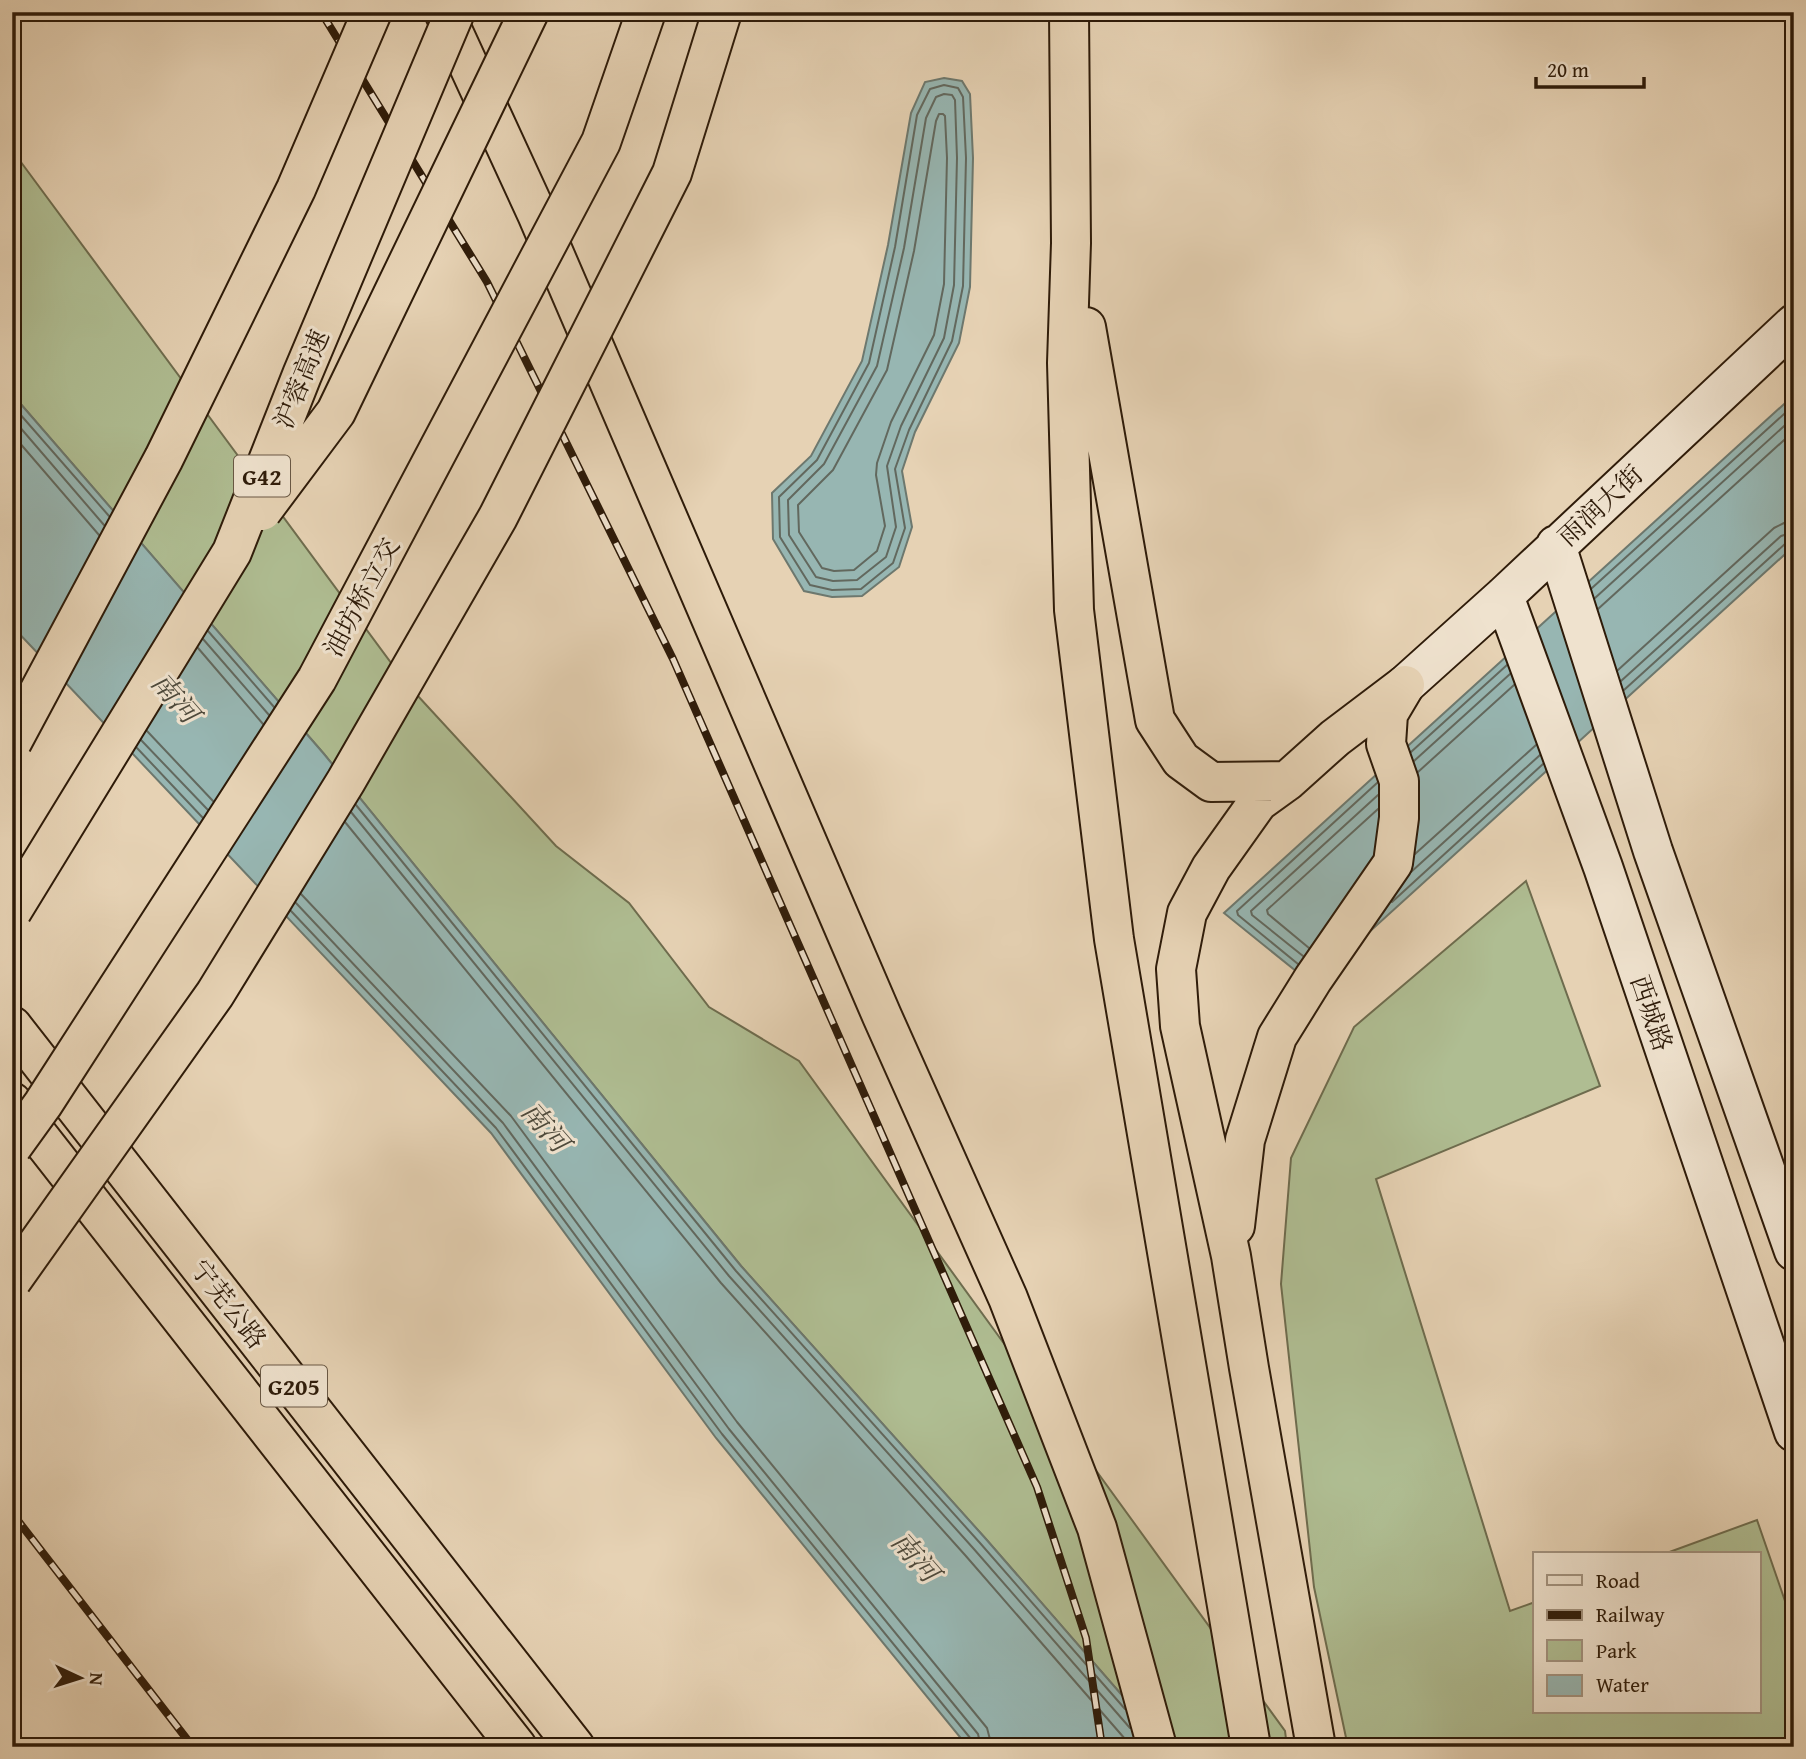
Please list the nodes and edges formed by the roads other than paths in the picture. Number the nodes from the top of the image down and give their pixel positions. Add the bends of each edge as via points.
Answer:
1 (349, 12) edge
2 (372, 12) edge
3 (446, 12) edge
4 (455, 12) edge
5 (529, 12) edge
6 (646, 12) edge
7 (722, 12) edge
8 (1069, 12) edge
9 (296, 189) junction
10 (1071, 243) junction
11 (1794, 324) edge
12 (1556, 545) junction
13 (232, 552) junction
14 (1504, 596) junction
15 (1405, 685) junction
16 (12, 742) edge
17 (1287, 780) junction
18 (1653, 851) junction
19 (1603, 867) junction
20 (12, 911) edge
21 (12, 1026) edge
22 (12, 1102) edge
23 (12, 1147) edge
24 (1794, 1251) edge
25 (1231, 1256) junction
26 (12, 1280) edge
27 (1794, 1432) edge
28 (517, 1747) edge
29 (575, 1747) edge
30 (1157, 1747) edge
31 (1251, 1747) edge
32 (1316, 1747) edge

1 - 9 highway, bridge
2 - 9 highway, bridge
3 - 30 highway via 1008,1298 1097,1528
4 - 13 highway, 沪蓉高速 / G42, bridge
5 - 13 highway, bridge via 336,412
6 - 23 highway, 油坊桥立交, bridge via 601,142 317,679
7 - 26 highway, bridge via 672,173 498,517 346,781 215,994
8 - 10 highway
9 - 16 highway, bridge via 164,458
10 - 17 highway via 1155,720 1181,760 1211,782
10 - 31 highway via 1067,363 1074,610 1114,939
11 - 12 street, 雨润大街
12 - 14 street, 雨润大街
12 - 18 street, 西城路
13 - 20 highway, 沪蓉高速 / G42, bridge
14 - 15 street, 雨润大街
14 - 19 street, 西城路
15 - 17 highway
15 - 25 highway via 1388,714 1386,744 1399,781 1393,863 1277,1037 1245,1140
17 - 25 highway via 1258,802 1211,868 1187,913 1176,969 1180,1026
18 - 19 street via 1633,828 1614,823 1605,838
18 - 24 street, 西城路
19 - 27 street, 西城路
21 - 29 highway, 宁芜公路 / G205
22 - 28 highway, 宁芜公路 / G205
25 - 32 highway

